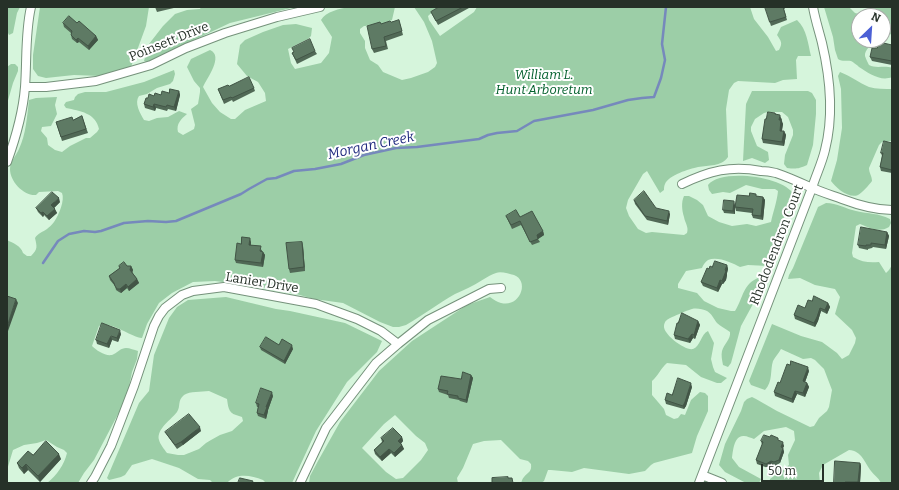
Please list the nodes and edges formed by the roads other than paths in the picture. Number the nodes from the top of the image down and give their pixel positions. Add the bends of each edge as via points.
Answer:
1 (31, 7) edge
2 (320, 7) edge
3 (813, 7) edge
4 (25, 87) junction
5 (7, 162) edge
6 (682, 184) dead end
7 (812, 188) junction
8 (892, 210) edge
9 (501, 288) dead end
10 (398, 344) junction
11 (701, 479) edge
12 (91, 483) edge
13 (300, 483) edge
14 (722, 483) edge

1 - 4 street via 26,46
2 - 4 street, Poinsett Drive via 277,16 225,33 151,65 96,81
3 - 7 street, Rhododendron Court via 827,67 830,110 825,150
4 - 5 street via 21,117
6 - 7 street via 710,173 744,168 776,173
7 - 8 street via 861,205
7 - 11 street, Rhododendron Court
9 - 10 street via 489,289 428,320
10 - 12 street, Lanier Drive via 357,319 316,304 224,287 182,295 165,308 154,326 111,446
10 - 13 street via 376,363 326,428
11 - 14 street

